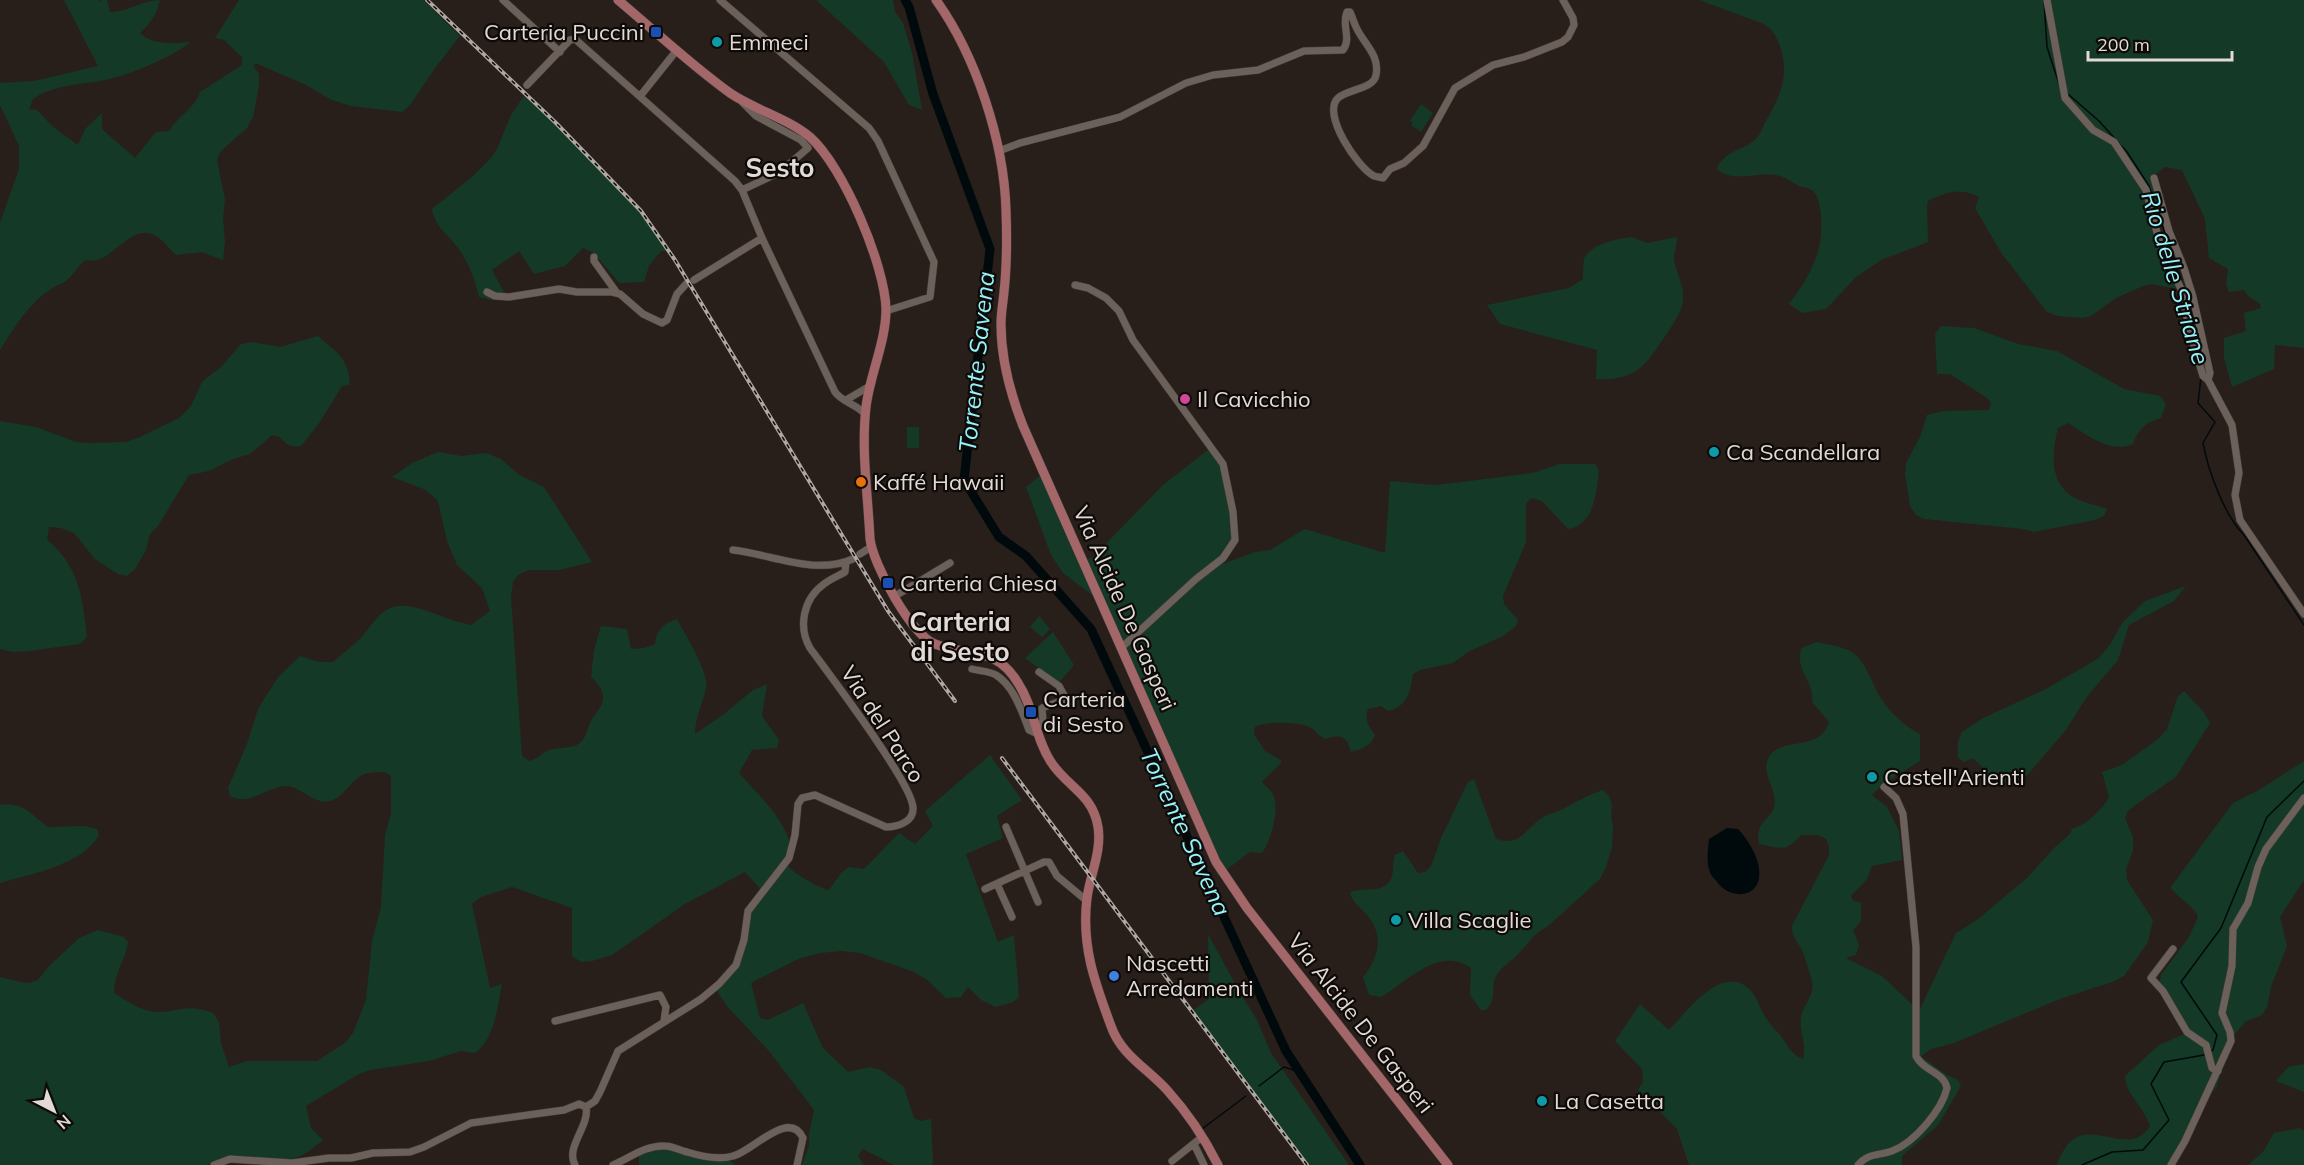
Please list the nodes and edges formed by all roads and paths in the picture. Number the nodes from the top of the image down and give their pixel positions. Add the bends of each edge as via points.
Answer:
1 (503, 0) edge
2 (618, 0) edge
3 (720, 0) edge
4 (936, 0) edge
5 (1563, 0) edge
6 (2047, 0) edge
7 (677, 50) junction
8 (560, 52) junction
9 (527, 85) dead end
10 (640, 95) junction
11 (739, 98) junction
12 (999, 151) junction
13 (2154, 178) dead end
14 (742, 190) junction
15 (762, 238) junction
16 (594, 257) dead end
17 (694, 280) dead end
18 (686, 284) dead end
19 (1075, 285) dead end
20 (487, 292) dead end
21 (617, 293) junction
22 (886, 311) junction
23 (2204, 376) junction
24 (870, 386) junction
25 (853, 400) junction
26 (867, 400) junction
27 (865, 414) junction
28 (871, 547) junction
29 (733, 550) dead end
30 (860, 554) dead end
31 (950, 563) dead end
32 (895, 596) junction
33 (2304, 614) edge
34 (1121, 648) junction
35 (972, 669) dead end
36 (1040, 672) dead end
37 (1037, 731) junction
38 (1884, 787) dead end
39 (2304, 798) edge
40 (1006, 827) dead end
41 (1025, 871) junction
42 (997, 884) junction
43 (985, 890) dead end
44 (1087, 901) junction
45 (1038, 902) dead end
46 (1012, 917) dead end
47 (2173, 949) dead end
48 (555, 1021) dead end
49 (664, 1021) junction
50 (2218, 1071) junction
51 (586, 1107) junction
52 (1202, 1137) junction
53 (1194, 1144) junction
54 (1172, 1161) dead end
55 (1217, 1162) edge
56 (214, 1165) edge
57 (575, 1165) edge
58 (613, 1165) edge
59 (797, 1165) edge
60 (1205, 1165) edge
61 (1448, 1165) edge
62 (1858, 1165) edge
63 (2171, 1165) edge

1 - 8 street
2 - 7 main road
3 - 22 street via 869,128 878,141 934,262 930,297
4 - 12 main road, Via Alcide De Gasperi via 963,46 984,97
5 - 12 street via 1573,18 1568,37 1524,57 1493,65 1455,88 1423,146 1383,178 1374,176 1357,159 1333,113 1338,98 1376,78 1374,55 1350,12 1344,18 1347,42 1343,50 1304,51 1258,70 1213,75 1186,83 1120,117
6 - 23 street via 2064,94 2093,130 2114,142 2146,190 2160,244 2181,290
7 - 10 street
7 - 11 main road
8 - 9 street
8 - 10 street via 575,39
10 - 14 street
11 - 14 street via 756,116 801,140 808,148 780,172
11 - 22 main road via 802,132 824,153 840,177 874,254
12 - 34 main road, Via Alcide De Gasperi via 1006,208 1001,325 1011,394
13 - 23 street via 2193,297 2210,373
14 - 15 street
15 - 17 street
15 - 25 street via 835,392
16 - 21 street
18 - 21 street via 662,323 643,314
19 - 34 street via 1106,298 1119,311 1133,340 1223,464 1233,512 1235,540 1223,558
20 - 21 street via 509,297 559,289
22 - 24 main road
23 - 33 street via 2232,425 2240,520
24 - 25 street
24 - 26 main road
25 - 26 street
25 - 27 street
26 - 27 main road
27 - 28 main road
28 - 30 street
28 - 32 main road
29 - 49 street, Via del Parco via 811,565 849,561 844,572 822,585 809,603 804,636 906,789 912,814 904,823 886,827 815,795 802,798 789,858 748,910 736,964 701,999
31 - 32 street
32 - 37 main road via 913,627 930,642 989,656 1004,665 1023,690
34 - 61 main road, Via Alcide De Gasperi via 1228,882
35 - 37 street via 1001,679 1015,698 1029,730
36 - 37 street via 1059,686 1066,699 1042,708 1043,721
37 - 44 main road via 1056,770 1087,799 1097,821 1097,855
38 - 62 street via 1896,798 1903,820 1916,947 1916,1056 1921,1064 1943,1078 1947,1088 1918,1133 1896,1149 1867,1156
39 - 50 street via 2266,849 2248,903 2233,929 2232,966 2222,1012 2231,1041
40 - 41 street
41 - 42 street
41 - 44 street via 1049,862 1057,876
41 - 45 street
42 - 43 street
42 - 46 street
44 - 52 main road via 1089,963 1116,1040 1167,1090
47 - 50 street via 2151,978 2187,1032 2204,1043 2212,1068
48 - 49 street via 660,995 666,1007
49 - 51 street, Via del Parco via 618,1051 595,1101
50 - 63 street
51 - 56 street via 579,1104 564,1110 476,1121 410,1152 292,1163 230,1159
51 - 57 street via 587,1115 572,1153
52 - 53 street
52 - 55 main road
53 - 54 street
53 - 60 street
55 - 60 street
58 - 59 street via 662,1146 716,1157 733,1156 775,1131 792,1127 803,1138

